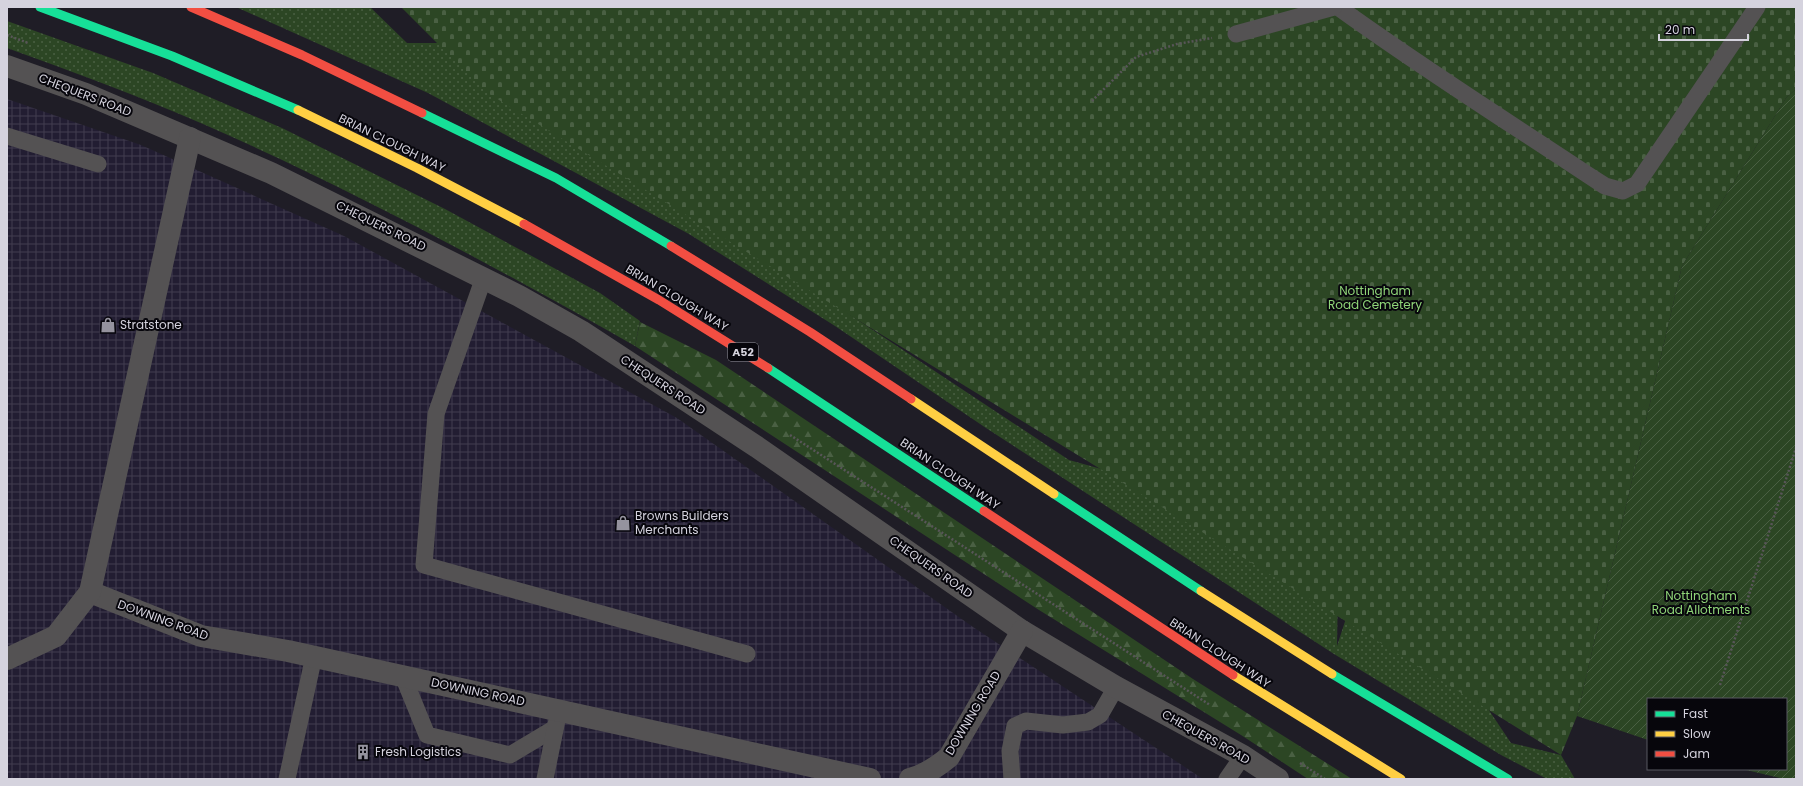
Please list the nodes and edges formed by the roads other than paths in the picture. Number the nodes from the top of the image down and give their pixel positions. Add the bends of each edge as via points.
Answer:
1 (40, 7) edge
2 (191, 7) edge
3 (1334, 7) edge
4 (1338, 7) edge
5 (1757, 7) edge
6 (1236, 34) road end
7 (7, 66) edge
8 (7, 136) edge
9 (190, 138) junction
10 (98, 164) dead end
11 (484, 278) junction
12 (90, 592) junction
13 (1022, 631) junction
14 (747, 654) dead end
15 (314, 656) junction
16 (7, 659) edge
17 (403, 676) junction
18 (1116, 687) junction
19 (557, 719) junction
20 (1243, 756) junction
21 (287, 779) edge
22 (545, 779) edge
23 (870, 779) edge
24 (910, 779) edge
25 (1012, 779) edge
26 (1227, 779) edge
27 (1278, 779) edge
28 (1401, 779) edge
29 (1508, 779) edge

1 - 28 highway, BRIAN CLOUGH WAY / A52 via 138,42 249,89 458,188 559,242 772,371 1216,666
2 - 29 highway via 302,55 570,186 810,332 1250,624
3 - 6 lane
4 - 5 lane via 1605,186 1623,191 1638,184
7 - 9 street, CHEQUERS ROAD via 86,94
8 - 10 lane
9 - 11 street, CHEQUERS ROAD via 329,201
9 - 12 street
11 - 13 street, CHEQUERS ROAD via 581,331 643,371
11 - 14 lane via 436,414 424,565
12 - 15 street, DOWNING ROAD via 201,636
12 - 16 street via 56,636
13 - 18 street, CHEQUERS ROAD
13 - 24 street, DOWNING ROAD via 949,757 936,768
15 - 17 street, DOWNING ROAD
15 - 21 lane
17 - 19 street, DOWNING ROAD
17 - 19 lane via 427,735 510,755
18 - 20 street, CHEQUERS ROAD
18 - 25 lane via 1100,715 1088,722 1063,725 1026,721 1015,726 1010,751
19 - 22 lane
19 - 23 street, DOWNING ROAD
20 - 26 lane
20 - 27 street, CHEQUERS ROAD

